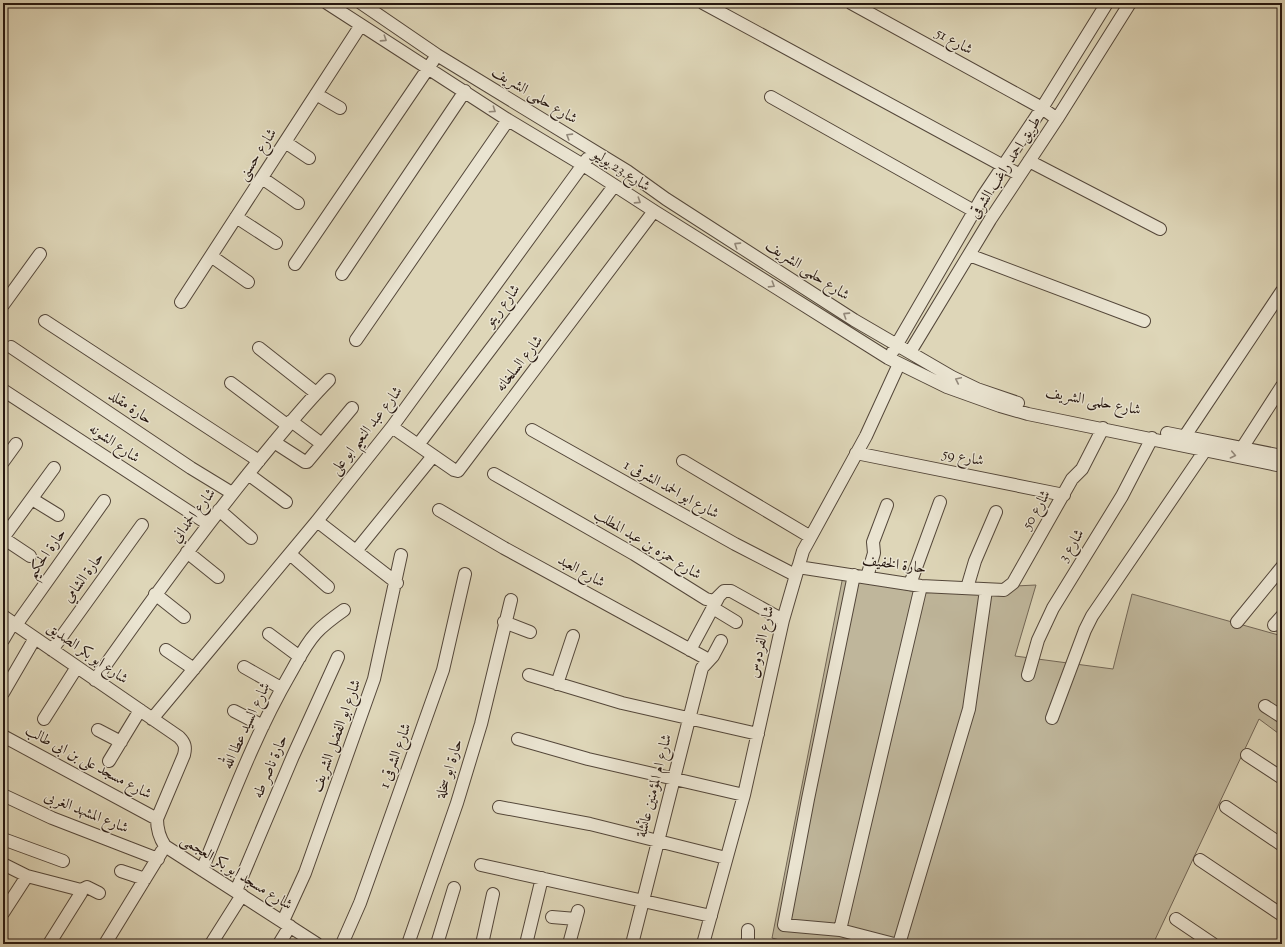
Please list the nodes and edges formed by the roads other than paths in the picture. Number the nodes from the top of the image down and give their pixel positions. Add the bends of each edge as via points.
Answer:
1 (327, 3) edge
2 (361, 3) edge
3 (703, 3) edge
4 (851, 3) edge
5 (1108, 3) edge
6 (1130, 3) edge
7 (361, 25) junction
8 (437, 55) junction
9 (429, 68) junction
10 (465, 92) junction
11 (316, 94) junction
12 (772, 97) dead end
13 (340, 108) dead end
14 (1042, 108) junction
15 (1057, 119) junction
16 (508, 120) junction
17 (285, 142) junction
18 (592, 150) junction
19 (309, 158) dead end
20 (1029, 161) junction
21 (583, 165) junction
22 (1002, 166) junction
23 (1020, 175) junction
24 (262, 178) junction
25 (614, 186) junction
26 (298, 203) dead end
27 (974, 211) junction
28 (654, 212) junction
29 (236, 217) junction
30 (1160, 229) dead end
31 (276, 243) dead end
32 (40, 254) dead end
33 (969, 255) junction
34 (211, 256) junction
35 (295, 264) dead end
36 (342, 274) dead end
37 (248, 282) dead end
38 (1282, 291) edge
39 (181, 302) dead end
40 (3, 305) edge
41 (45, 321) dead end
42 (1144, 322) dead end
43 (356, 340) dead end
44 (896, 345) junction
45 (11, 347) dead end
46 (259, 348) dead end
47 (910, 352) junction
48 (888, 358) junction
49 (922, 360) junction
50 (899, 364) junction
51 (916, 373) junction
52 (328, 380) dead end
53 (232, 383) dead end
54 (1282, 386) edge
55 (3, 390) edge
56 (316, 393) junction
57 (352, 408) dead end
58 (289, 423) junction
59 (392, 427) junction
60 (1103, 428) junction
61 (532, 430) dead end
62 (1185, 436) junction
63 (1152, 438) junction
64 (274, 442) junction
65 (16, 444) dead end
66 (322, 444) junction
67 (418, 446) junction
68 (1242, 448) junction
69 (1206, 450) junction
70 (856, 453) junction
71 (433, 456) junction
72 (259, 461) junction
73 (683, 461) dead end
74 (3, 462) edge
75 (1281, 462) edge
76 (54, 468) dead end
77 (248, 474) junction
78 (494, 474) dead end
79 (232, 493) junction
80 (1064, 495) junction
81 (32, 499) junction
82 (104, 501) dead end
83 (286, 502) dead end
84 (940, 502) dead end
85 (887, 505) dead end
86 (219, 510) junction
87 (439, 510) dead end
88 (996, 512) dead end
89 (58, 515) dead end
90 (317, 521) junction
91 (208, 524) junction
92 (142, 525) dead end
93 (810, 536) junction
94 (3, 538) edge
95 (251, 538) dead end
96 (356, 551) junction
97 (187, 552) junction
98 (290, 554) junction
99 (401, 555) dead end
100 (30, 556) dead end
101 (1282, 567) edge
102 (797, 571) junction
103 (465, 574) dead end
104 (854, 575) junction
105 (218, 577) dead end
106 (868, 577) junction
107 (397, 583) junction
108 (915, 585) junction
109 (328, 587) dead end
110 (967, 588) junction
111 (986, 590) junction
112 (155, 594) junction
113 (510, 600) dead end
114 (715, 603) junction
115 (344, 610) dead end
116 (184, 617) dead end
117 (783, 620) junction
118 (11, 621) edge
119 (504, 622) junction
120 (736, 622) dead end
121 (1237, 622) dead end
122 (530, 632) dead end
123 (269, 634) dead end
124 (573, 636) dead end
125 (35, 638) junction
126 (3, 640) edge
127 (721, 641) dead end
128 (52, 650) junction
129 (166, 650) dead end
130 (690, 650) junction
131 (300, 657) junction
132 (338, 658) dead end
133 (709, 660) junction
134 (244, 666) dead end
135 (77, 667) junction
136 (194, 669) junction
137 (1028, 674) dead end
138 (529, 675) dead end
139 (95, 680) junction
140 (557, 684) junction
141 (281, 688) junction
142 (3, 694) edge
143 (1265, 706) dead end
144 (140, 710) junction
145 (234, 711) dead end
146 (1282, 717) edge
147 (1052, 718) dead end
148 (44, 719) dead end
149 (152, 719) junction
150 (688, 719) junction
151 (263, 726) junction
152 (98, 730) dead end
153 (758, 734) junction
154 (3, 736) edge
155 (518, 739) dead end
156 (121, 742) junction
157 (1247, 755) dead end
158 (109, 761) dead end
159 (1282, 778) edge
160 (673, 780) junction
161 (3, 795) edge
162 (744, 795) junction
163 (499, 807) dead end
164 (1226, 807) dead end
165 (157, 819) junction
166 (3, 838) edge
167 (658, 840) junction
168 (1282, 845) edge
169 (165, 846) junction
170 (726, 858) junction
171 (158, 859) junction
172 (1200, 860) dead end
173 (63, 861) dead end
174 (3, 864) edge
175 (481, 865) dead end
176 (202, 870) junction
177 (121, 871) dead end
178 (27, 876) junction
179 (542, 878) junction
180 (145, 879) junction
181 (454, 888) dead end
182 (81, 890) junction
183 (98, 893) dead end
184 (239, 893) junction
185 (493, 894) dead end
186 (643, 901) junction
187 (3, 913) edge
188 (1282, 915) edge
189 (711, 916) junction
190 (552, 917) dead end
191 (1176, 919) dead end
192 (287, 924) junction
193 (748, 930) dead end
194 (840, 930) junction
195 (49, 944) edge
196 (105, 944) edge
197 (211, 944) edge
198 (279, 944) edge
199 (316, 944) edge
200 (342, 944) edge
201 (408, 944) edge
202 (437, 944) edge
203 (482, 944) edge
204 (526, 944) edge
205 (570, 944) edge
206 (632, 944) edge
207 (703, 944) edge
208 (745, 944) edge
209 (894, 944) edge
210 (899, 944) edge
211 (1213, 944) edge

1 - 7 street, شارع 23 يوليو
2 - 8 street, شارع حلمى الشريف
3 - 22 street
4 - 14 street, شارع 51
5 - 14 street
6 - 15 street, طريق احمد راغب الشرقى
7 -> 9 street, شارع 23 يوليو
7 - 11 street, شارع حسنى
8 - 9 street
18 -> 8 street, شارع حلمى الشريف
9 - 10 street, شارع 23 يوليو
9 - 35 street
10 -> 16 street, شارع 23 يوليو
10 - 36 street
11 - 13 street
11 - 17 street, شارع حسنى
12 - 27 street
14 - 15 street, شارع 51
14 - 22 street
15 - 20 street, طريق احمد راغب الشرقى
16 - 21 street, شارع 23 يوليو
16 - 43 street
17 - 19 street
17 - 24 street, شارع حسنى
18 - 21 street, شارع عبد النعيم ابو على
44 -> 18 street, شارع حلمى الشريف
20 - 23 street, طريق احمد راغب الشرقى
20 - 30 street
21 - 25 street, شارع 23 يوليو
21 - 59 street, شارع عبد النعيم ابو على
22 - 23 street
22 - 27 street
23 - 33 street, طريق احمد راغب الشرقى
24 - 26 street
24 - 29 street, شارع حسنى
25 -> 28 street, شارع 23 يوليو
25 - 67 street, شارع ريتو
27 - 44 street
28 -> 48 street, شارع 23 يوليو
28 - 71 street, شارع السلخانه via 458,471
29 - 31 street
29 - 34 street, شارع حسنى
32 - 40 street
33 - 42 street
33 - 47 street, طريق احمد راغب الشرقى
34 - 37 street
34 - 39 street, شارع حسنى
38 - 62 street
41 - 72 street
44 - 47 street, شارع حلمى الشريف
44 - 48 street
45 - 79 street, حارة مقلد
46 - 56 street
47 - 49 street, شارع حلمى الشريف
48 - 50 street, شارع 23 يوليو
49 - 51 street
62 -> 49 street, شارع حلمى الشريف via 1004,399 964,383
50 - 51 street, شارع حلمى الشريف
50 - 70 street, شارع الفردوس
51 - 60 street, شارع حلمى الشريف via 1000,406
52 - 56 street, شارع الحمداني
53 - 58 street
54 - 68 street
55 - 91 street, شارع الشونه
56 - 58 street, شارع الحمداني
57 - 66 street
58 - 64 street, شارع الحمداني
58 - 66 street
59 - 67 street, شارع السلخانه
59 - 90 street, شارع عبد النعيم ابو على
60 - 63 street, شارع حلمى الشريف
60 - 80 street, شارع 50 via 1082,469 1072,479
61 - 102 street, شارع ابو الحمد الشرقى 1 via 728,540
62 - 68 street, شارع حلمى الشريف
63 - 69 street, شارع حلمى الشريف
63 - 137 street, شارع 3 via 1122,496 1053,608 1038,640
64 - 66 street via 305,462
64 - 72 street, شارع الحمداني
65 - 74 street
67 - 71 street, شارع السلخانه
68 - 75 street, شارع حلمى الشريف
69 -> 75 street, شارع حلمى الشريف
69 - 147 street via 1092,616
70 - 80 street, شارع 59
70 - 93 street, شارع الفردوس
71 - 96 street
72 - 77 street, شارع الحمداني
73 - 93 street
76 - 81 street
77 - 79 street, شارع الحمداني
77 - 83 street
78 - 114 street, شارع حمزه بن عبد المطلب
79 - 86 street, شارع الحمداني
80 - 111 street, شارع 50 via 1013,583 1004,590
81 - 89 street
81 - 94 street
82 - 118 street, حارة الحكيم
84 - 108 street
85 - 106 street via 873,542 874,553
86 - 91 street, شارع الحمداني
86 - 95 street
87 - 130 street, شارع العبد
88 - 110 street via 975,561
90 - 96 street
90 - 98 street, شارع عبد النعيم ابو على
91 - 97 street, شارع الحمداني
92 - 128 street, حارة الشامي
93 - 102 street, شارع الفردوس
94 - 100 street
96 - 107 street
97 - 105 street
97 - 112 street, شارع الحمداني
98 - 109 street
98 - 136 street, شارع عبد النعيم ابو على
99 - 107 street, شارع ابو الفضل الشريف
101 - 121 street
102 - 104 street, حارة الخفيف
102 - 117 street, شارع الفردوس
103 - 200 street, شارع الشرقى 1 via 443,670 360,903
104 - 106 street, حارة الخفيف
104 - 194 street via 784,923 787,926
106 - 108 street, حارة الخفيف
107 - 192 street, شارع ابو الفضل الشريف via 374,679
108 - 110 street, حارة الخفيف
108 - 194 street
110 - 111 street, حارة الخفيف
111 - 210 street via 969,709
112 - 116 street
112 - 139 street, شارع الحمداني
113 - 119 street, حارة ابو سخلة
114 - 117 street, شارع حمزه بن عبد المطلب via 724,591 731,591
114 - 120 street
114 - 130 street
115 - 131 street, شارع السيد عطا الله via 315,634
117 - 153 street, شارع الفردوس
118 - 125 street, شارع ابو بكر الصديق
118 - 126 street, حارة الحكيم
119 - 122 street
119 - 201 street, حارة ابو سخلة via 476,739 457,803
123 - 131 street
124 - 140 street
125 - 128 street, شارع ابو بكر الصديق
125 - 142 street
127 - 133 street, شارع ام المؤمنين عائشة
128 - 135 street, شارع ابو بكر الصديق
129 - 136 street
130 - 133 street, شارع العبد
131 - 141 street, شارع السيد عطا الله
132 - 184 street, حارة ناصر طه via 293,756
133 - 150 street, شارع ام المؤمنين عائشة via 702,668
134 - 141 street
135 - 139 street, شارع ابو بكر الصديق
135 - 148 street
136 - 149 street, شارع عبد النعيم ابو على
138 - 140 street
139 - 144 street, شارع ابو بكر الصديق
140 - 150 street
141 - 151 street, شارع السيد عطا الله
143 - 146 street
144 - 149 street, شارع ابو بكر الصديق
144 - 156 street
145 - 151 street
149 - 165 street via 180,737 186,749
150 - 153 street
150 - 160 street, شارع ام المؤمنين عائشة
151 - 176 street, شارع السيد عطا الله
152 - 156 street
153 - 162 street, شارع الفردوس
154 - 165 street, شارع مسجد على بن ابى طالب
155 - 160 street
156 - 158 street
157 - 159 street
160 - 162 street
160 - 167 street, شارع ام المؤمنين عائشة
161 - 171 street, شارع المشهد الغربى via 52,818
162 - 170 street, شارع الفردوس
163 - 167 street
164 - 168 street
165 - 169 street, شارع مسجد ابو بكر العجمى via 157,829
166 - 173 street
167 - 170 street
167 - 186 street, شارع ام المؤمنين عائشة
169 - 171 street
169 - 176 street, شارع مسجد ابو بكر العجمى
170 - 189 street, شارع الفردوس
171 - 180 street
172 - 188 street
174 - 178 street
175 - 179 street
176 - 184 street, شارع مسجد ابو بكر العجمى
177 - 180 street
178 - 182 street
178 - 187 street
179 - 186 street
179 - 204 street
180 - 196 street
181 - 202 street
182 - 183 street via 87,887
182 - 195 street via 82,893
184 - 192 street, شارع مسجد ابو بكر العجمى
184 - 197 street
185 - 203 street
186 - 189 street
186 - 206 street, شارع ام المؤمنين عائشة
189 - 207 street, شارع الفردوس
190 - 205 street via 577,915
191 - 211 street
192 - 198 street, شارع ابو الفضل الشريف
192 - 199 street, شارع مسجد ابو بكر العجمى
193 - 208 street via 748,942
194 - 209 street

